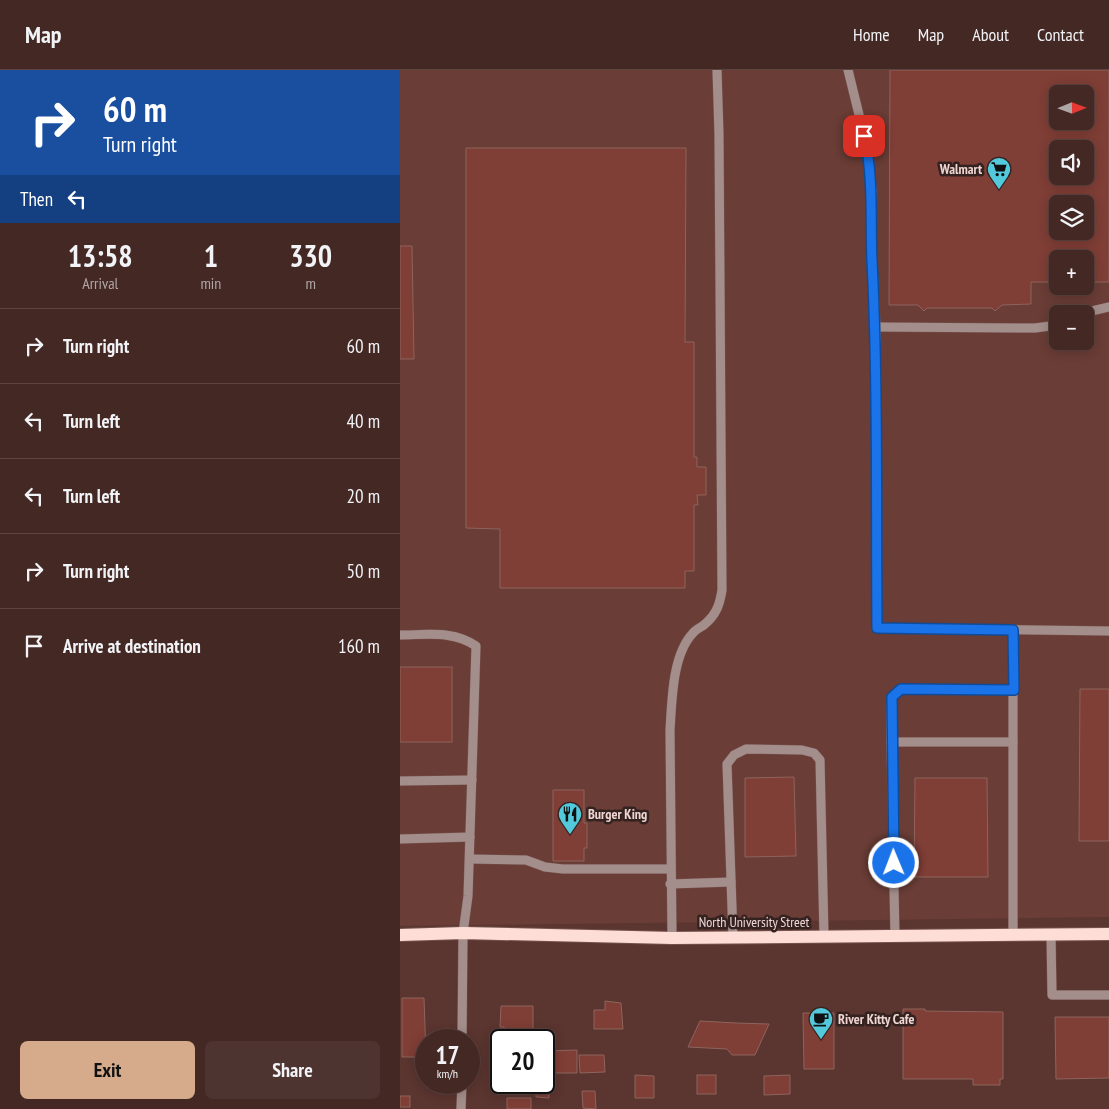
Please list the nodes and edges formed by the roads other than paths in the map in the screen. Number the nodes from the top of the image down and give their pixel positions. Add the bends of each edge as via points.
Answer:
1 (716, 70) edge
2 (848, 70) edge
3 (1109, 307) edge
4 (1094, 310) edge
5 (1049, 326) edge
6 (876, 327) junction
7 (1013, 630) junction
8 (1109, 632) edge
9 (400, 635) edge
10 (1014, 690) junction
11 (891, 742) junction
12 (1013, 742) junction
13 (472, 780) junction
14 (400, 781) edge
15 (470, 837) junction
16 (400, 839) edge
17 (470, 859) junction
18 (670, 869) junction
19 (731, 882) junction
20 (670, 884) junction
21 (463, 933) junction
22 (1109, 934) edge
23 (400, 935) edge
24 (1013, 935) junction
25 (1051, 935) junction
26 (824, 936) junction
27 (895, 936) junction
28 (733, 937) junction
29 (672, 938) junction
30 (1109, 995) edge
31 (462, 1029) edge
32 (462, 1094) edge
33 (462, 1109) edge

1 - 18 street via 722,590 719,608 692,633 678,660 670,730
2 - 6 street via 867,147 870,174
3 - 4 street
5 - 6 street
6 - 7 street via 877,628
7 - 8 street
7 - 10 street
9 - 13 street via 460,636 476,646
10 - 11 street via 901,689 892,697
10 - 12 street
11 - 12 street
11 - 27 street
12 - 24 street
13 - 14 street
13 - 15 street
15 - 16 street
15 - 17 street
17 - 18 street via 526,860 545,868 563,869
17 - 21 street
18 - 20 street
19 - 20 street
19 - 26 street via 728,764 734,754 746,749 814,753 820,760
19 - 28 street
20 - 29 street
21 - 23 main road, North University Street
21 - 29 main road, North University Street
21 - 31 street
22 - 25 main road, North University Street
24 - 25 main road, North University Street
24 - 27 main road, North University Street
25 - 30 street via 1052,995
26 - 27 main road, North University Street
26 - 28 main road, North University Street
28 - 29 main road, North University Street
32 - 33 street

